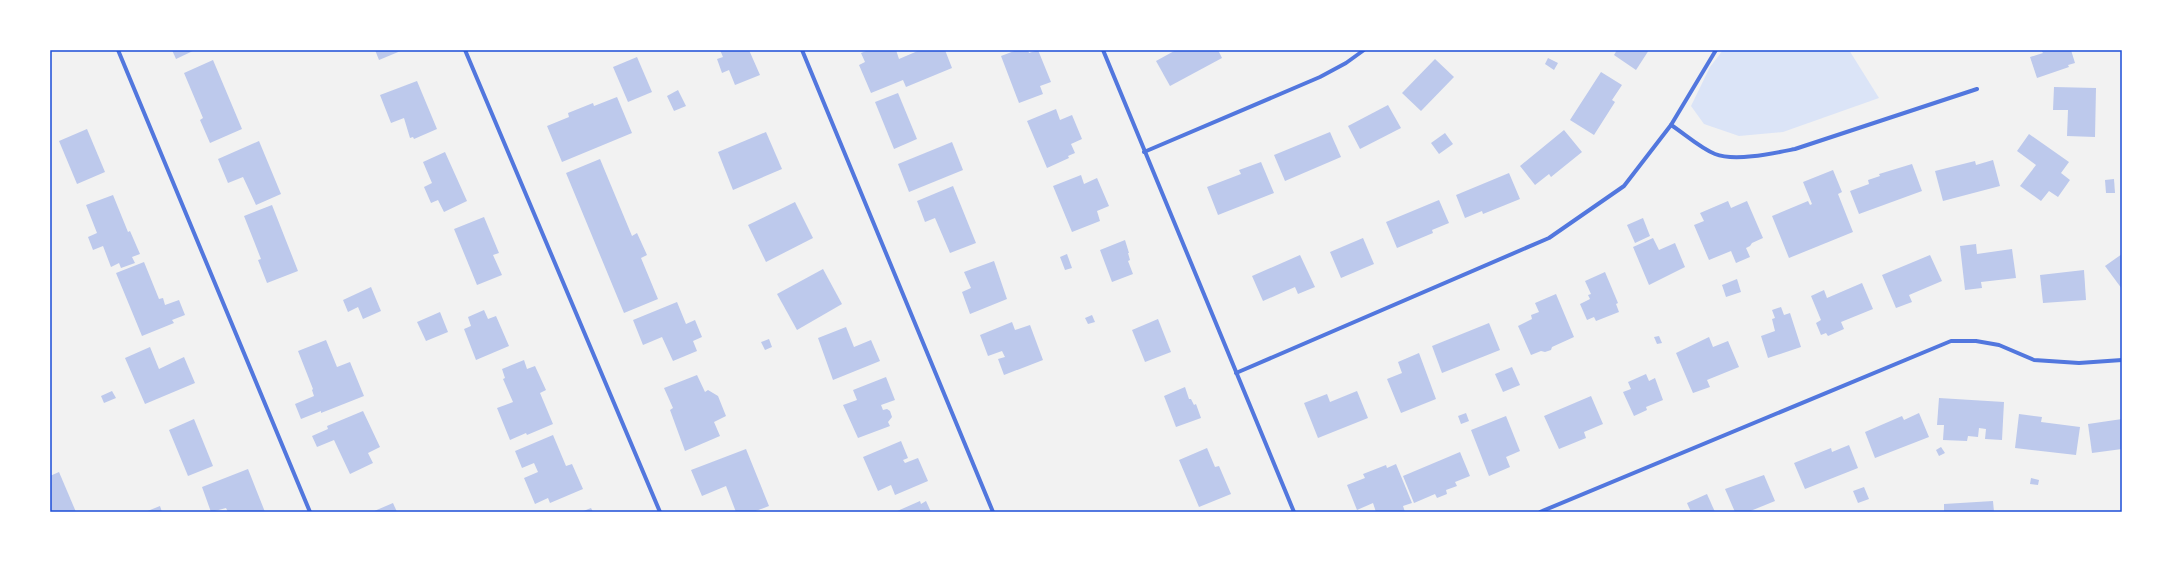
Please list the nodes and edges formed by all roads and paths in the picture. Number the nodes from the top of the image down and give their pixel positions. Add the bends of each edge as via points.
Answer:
1 (118, 50) edge
2 (465, 50) edge
3 (802, 50) edge
4 (1103, 50) edge
5 (1364, 50) edge
6 (1716, 50) edge
7 (1978, 89) dead end
8 (1671, 125) junction
9 (1144, 152) junction
10 (2122, 360) edge
11 (1236, 373) junction
12 (310, 512) edge
13 (660, 512) edge
14 (993, 512) edge
15 (1294, 512) edge
16 (1540, 512) edge

1 - 12 street
2 - 13 street
3 - 14 street
4 - 9 street
5 - 9 street via 1320,77
6 - 8 street
7 - 8 street via 1795,149 1770,154 1716,154
8 - 11 street via 1624,186 1549,238
9 - 11 street
10 - 16 street via 2079,363 2034,360 1999,345 1976,341 1951,341
11 - 15 street

